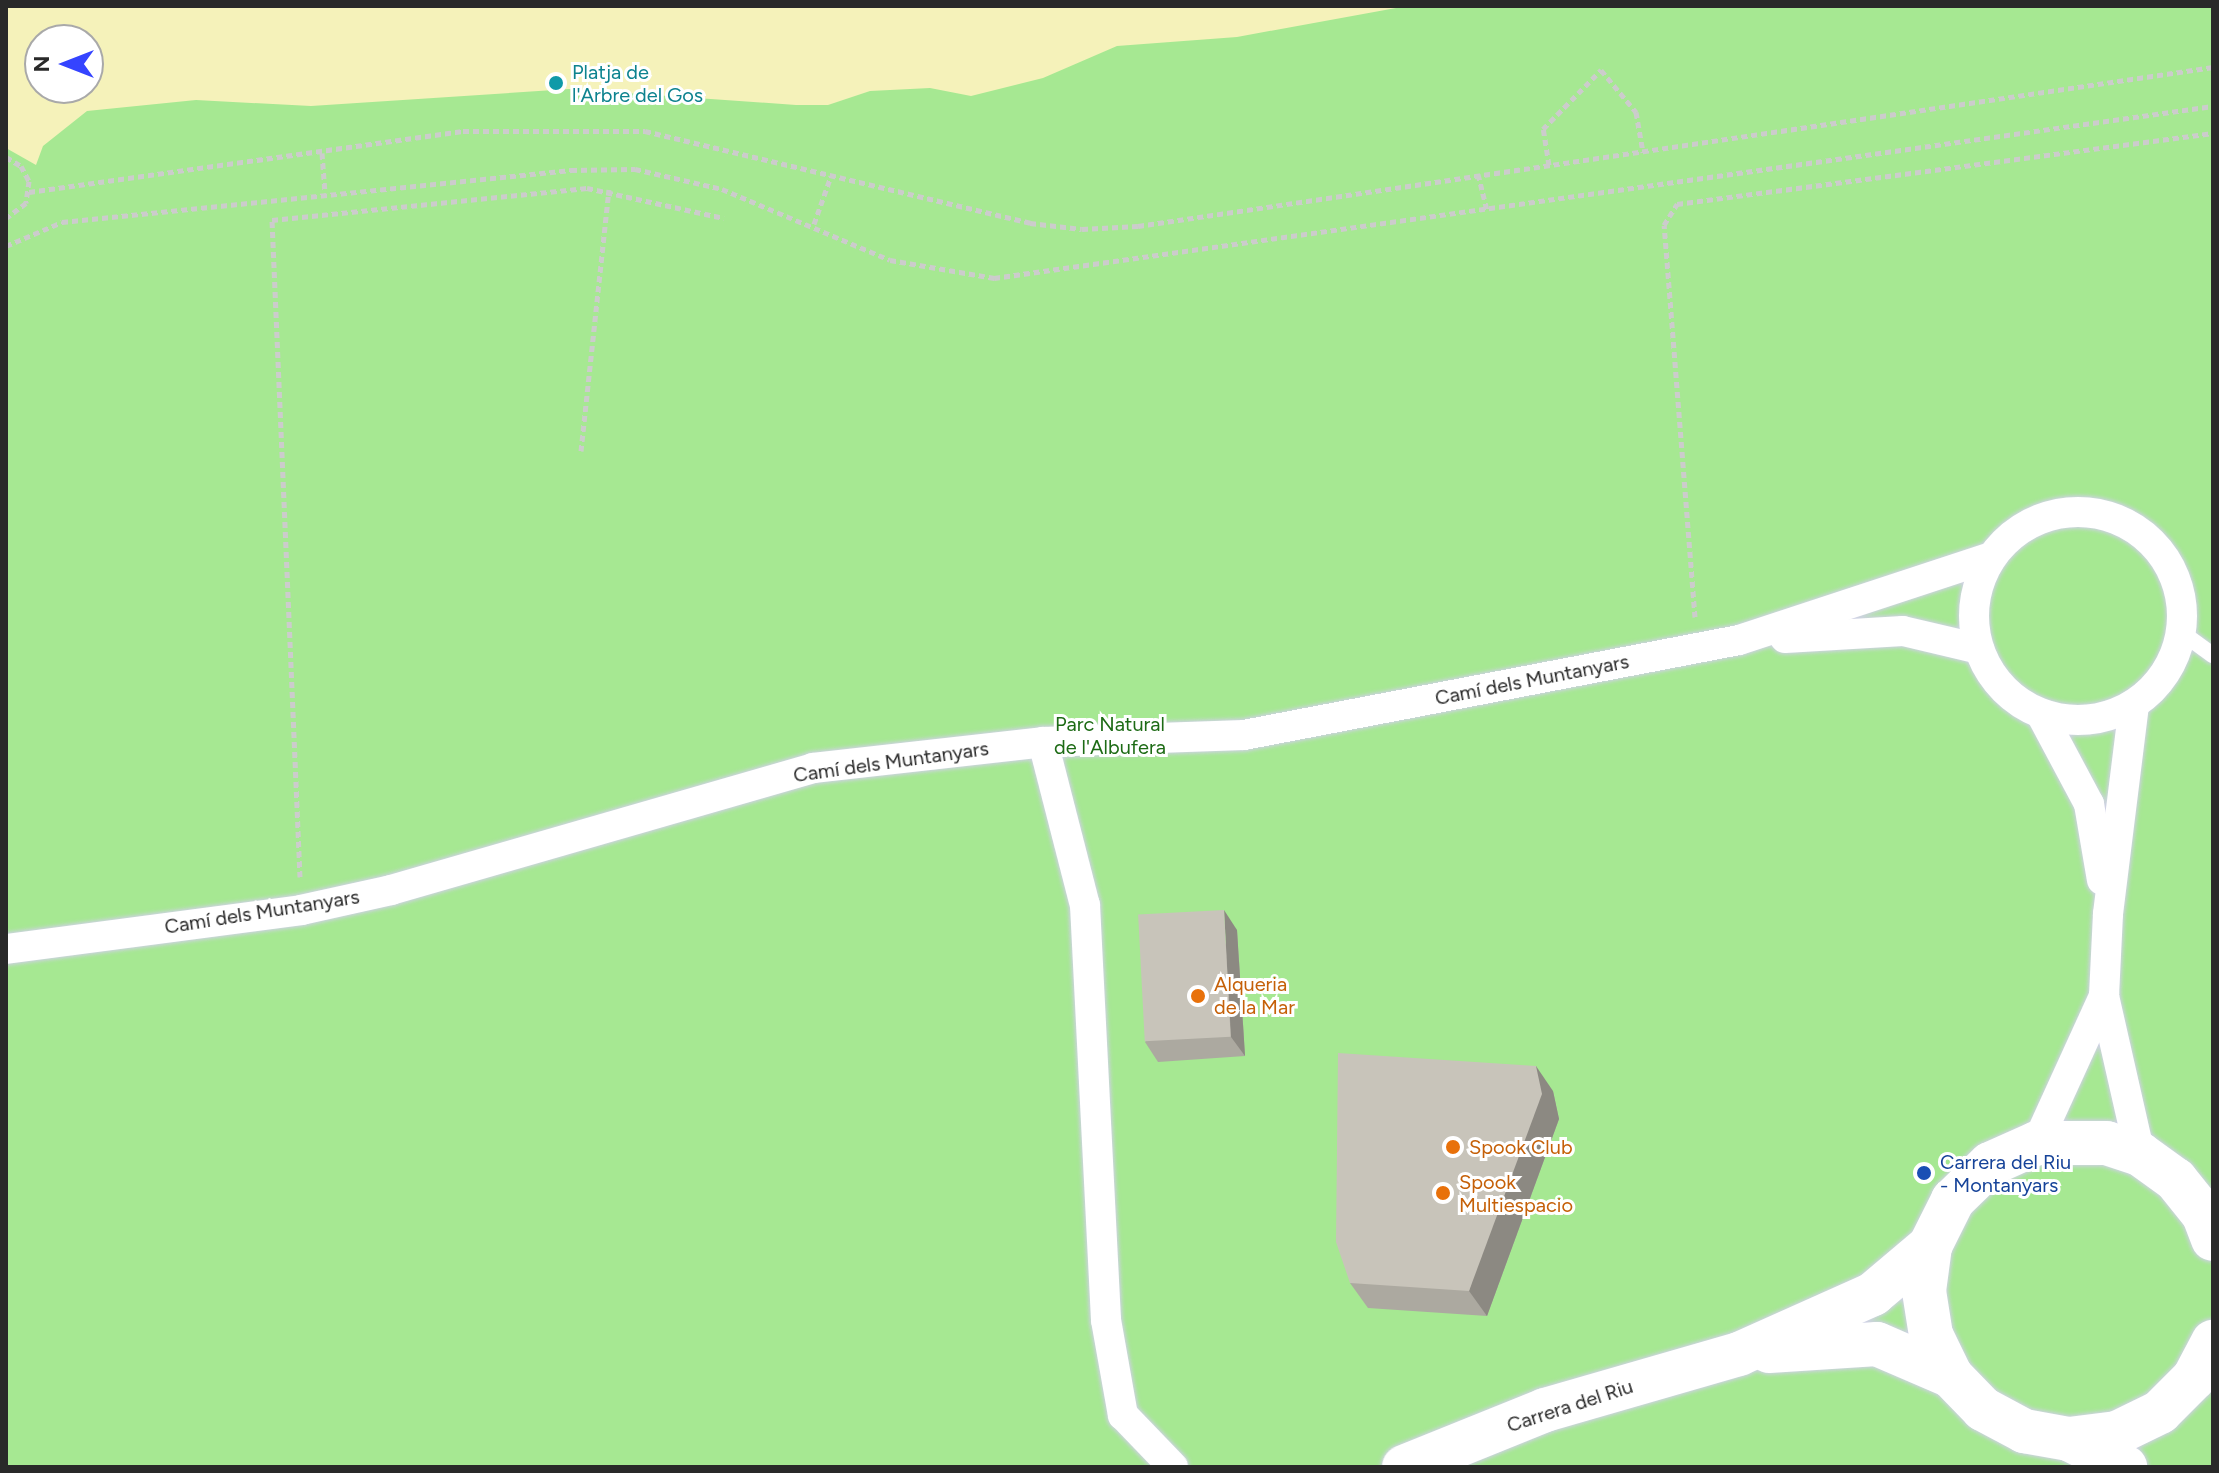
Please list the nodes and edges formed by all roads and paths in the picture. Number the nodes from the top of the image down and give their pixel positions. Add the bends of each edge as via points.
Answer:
1 (2213, 67) edge
2 (2213, 106) edge
3 (2213, 133) edge
4 (1643, 152) junction
5 (322, 153) junction
6 (6, 157) edge
7 (1549, 165) junction
8 (1478, 174) junction
9 (831, 175) junction
10 (609, 189) junction
11 (29, 192) junction
12 (325, 193) junction
13 (1487, 211) junction
14 (6, 218) edge
15 (724, 218) dead end
16 (814, 224) junction
17 (6, 246) edge
18 (581, 451) dead end
19 (1991, 557) junction
20 (2181, 632) junction
21 (1739, 640) junction
22 (1697, 648) junction
23 (1979, 649) junction
24 (2213, 655) edge
25 (2134, 705) junction
26 (2041, 714) junction
27 (1043, 742) junction
28 (301, 910) junction
29 (2108, 914) junction
30 (6, 949) edge
31 (2104, 996) junction
32 (2037, 1143) junction
33 (2140, 1154) junction
34 (2213, 1239) edge
35 (1930, 1246) junction
36 (1739, 1354) junction
37 (2207, 1365) edge
38 (1951, 1376) junction
39 (2069, 1439) junction
40 (1173, 1467) edge
41 (1404, 1467) edge
42 (2125, 1467) edge

1 - 4 path
2 - 13 path
3 - 22 path via 1677,204 1664,225
4 - 7 path
4 - 7 path via 1636,112 1601,70 1543,129
5 - 9 path via 463,131 645,131
5 - 11 path
5 - 12 path
6 - 11 path via 21,166
7 - 8 path
8 - 9 path via 1138,226 1082,229 1030,223
8 - 13 path
9 - 16 path
10 - 15 path
10 - 18 path
10 - 28 path via 272,220
11 - 14 path via 21,209
12 - 16 path via 635,169 722,189
12 - 17 path via 62,222
13 - 16 path via 994,278 890,260
19 - 20 street via 2011,534 2067,511 2099,512 2128,523 2152,541 2172,570 2182,603
19 - 21 street, Camí dels Muntanyars
19 - 23 street via 1977,586 1973,617
20 - 24 lane
20 - 25 street via 2172,661 2156,686
21 - 22 street, Camí dels Muntanyars
21 - 23 street, Camí dels Muntanyars via 1903,631
22 - 27 street, Camí dels Muntanyars via 1244,735
23 - 26 street via 1992,676 2014,699
25 - 26 street via 2104,717 2072,720
25 - 29 street
26 - 29 street via 2089,804
27 - 28 street, Camí dels Muntanyars via 813,768 391,890
27 - 40 street via 1085,905 1106,1320 1123,1415
28 - 30 street, Camí dels Muntanyars
29 - 31 street
31 - 32 street
31 - 33 street
32 - 33 street via 2095,1141
32 - 35 street via 1990,1164 1953,1200
33 - 34 street via 2176,1180 2204,1215
35 - 36 street, Carrera del Riu via 1873,1294
35 - 38 street via 1924,1291 1931,1335
36 - 38 street, Carrera del Riu via 1877,1344
36 - 41 street, Carrera del Riu via 1545,1410
37 - 39 street via 2160,1412 2117,1433
38 - 39 street via 1983,1409 2024,1431
39 - 42 street

